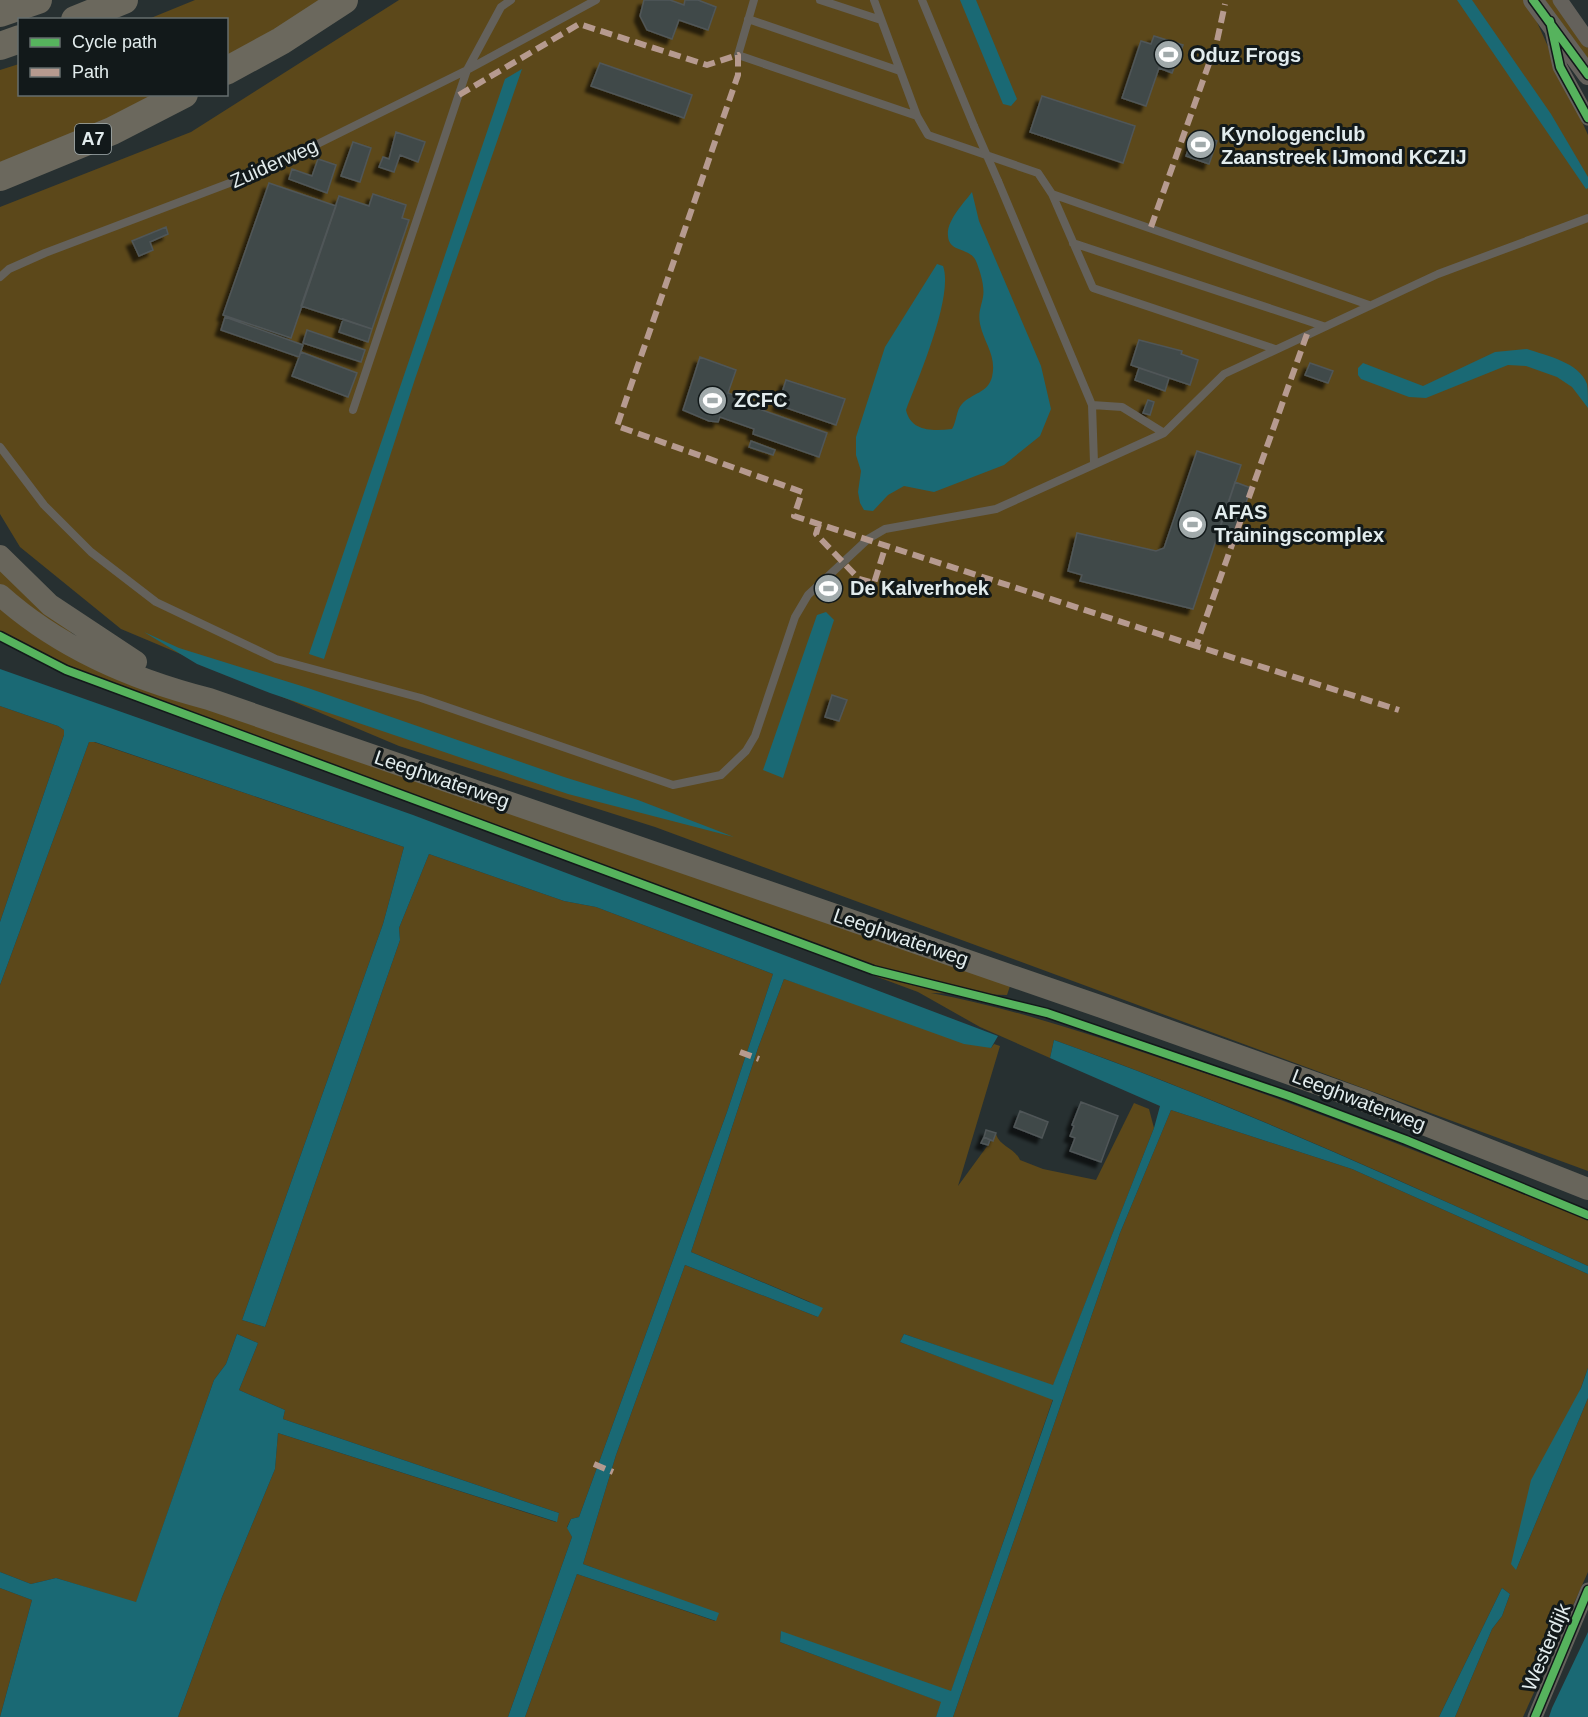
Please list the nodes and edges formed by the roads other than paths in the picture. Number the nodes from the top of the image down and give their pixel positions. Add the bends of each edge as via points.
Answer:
1 (38, 0) edge
2 (124, 0) edge
3 (344, 0) edge
4 (511, 0) edge
5 (596, 0) edge
6 (754, 0) edge
7 (820, 0) edge
8 (874, 0) edge
9 (922, 0) edge
10 (1533, 0) edge
11 (1560, 0) edge
12 (0, 13) edge
13 (80, 18) edge
14 (748, 19) junction
15 (881, 20) junction
16 (1550, 21) junction
17 (18, 40) edge
18 (1588, 40) edge
19 (0, 46) edge
20 (467, 70) junction
21 (228, 71) edge
22 (900, 71) junction
23 (1588, 75) edge
24 (180, 96) edge
25 (917, 116) junction
26 (1588, 118) edge
27 (0, 177) edge
28 (1052, 194) junction
29 (1588, 218) edge
30 (1073, 243) junction
31 (0, 277) edge
32 (1369, 305) junction
33 (1323, 326) junction
34 (1275, 349) junction
35 (1092, 405) junction
36 (353, 410) dead end
37 (1164, 433) junction
38 (0, 447) edge
39 (1094, 463) junction
40 (0, 556) edge
41 (0, 595) edge
42 (209, 699) junction
43 (1588, 1189) edge
44 (1588, 1590) edge
45 (1535, 1717) edge

1 - 12 highway
2 - 13 highway
3 - 21 highway
4 - 20 lane via 501,7
5 - 20 lane, Zuiderweg
6 - 14 lane
7 - 15 lane
8 - 15 lane
9 - 35 lane, bridge
10 - 16 street
11 - 18 street
14 - 22 lane
14 - 25 lane via 738,55
15 - 22 lane
16 - 23 street
16 - 26 street via 1560,67
17 - 19 highway
20 - 31 lane, Zuiderweg via 269,168 45,253
20 - 36 lane
22 - 25 lane
24 - 27 highway, A7 via 112,130
25 - 28 lane via 928,135 1038,173
28 - 30 lane
28 - 32 lane
29 - 32 lane via 1438,274
30 - 33 lane
30 - 34 lane via 1093,288
32 - 33 lane
33 - 34 lane
34 - 37 lane via 1224,374
35 - 37 lane via 1122,407
35 - 39 lane
37 - 39 lane
38 - 39 lane via 45,505 91,552 156,602 276,659 421,698 673,785 721,776 746,751 755,736 795,617 808,595 868,539 885,529 996,509
40 - 42 main road, Leeghwaterweg via 50,605 84,630 141,665
41 - 42 main road, Leeghwaterweg via 46,628 125,672
42 - 43 main road, Leeghwaterweg via 1114,1011 1360,1099
44 - 45 street, Westerdijk

